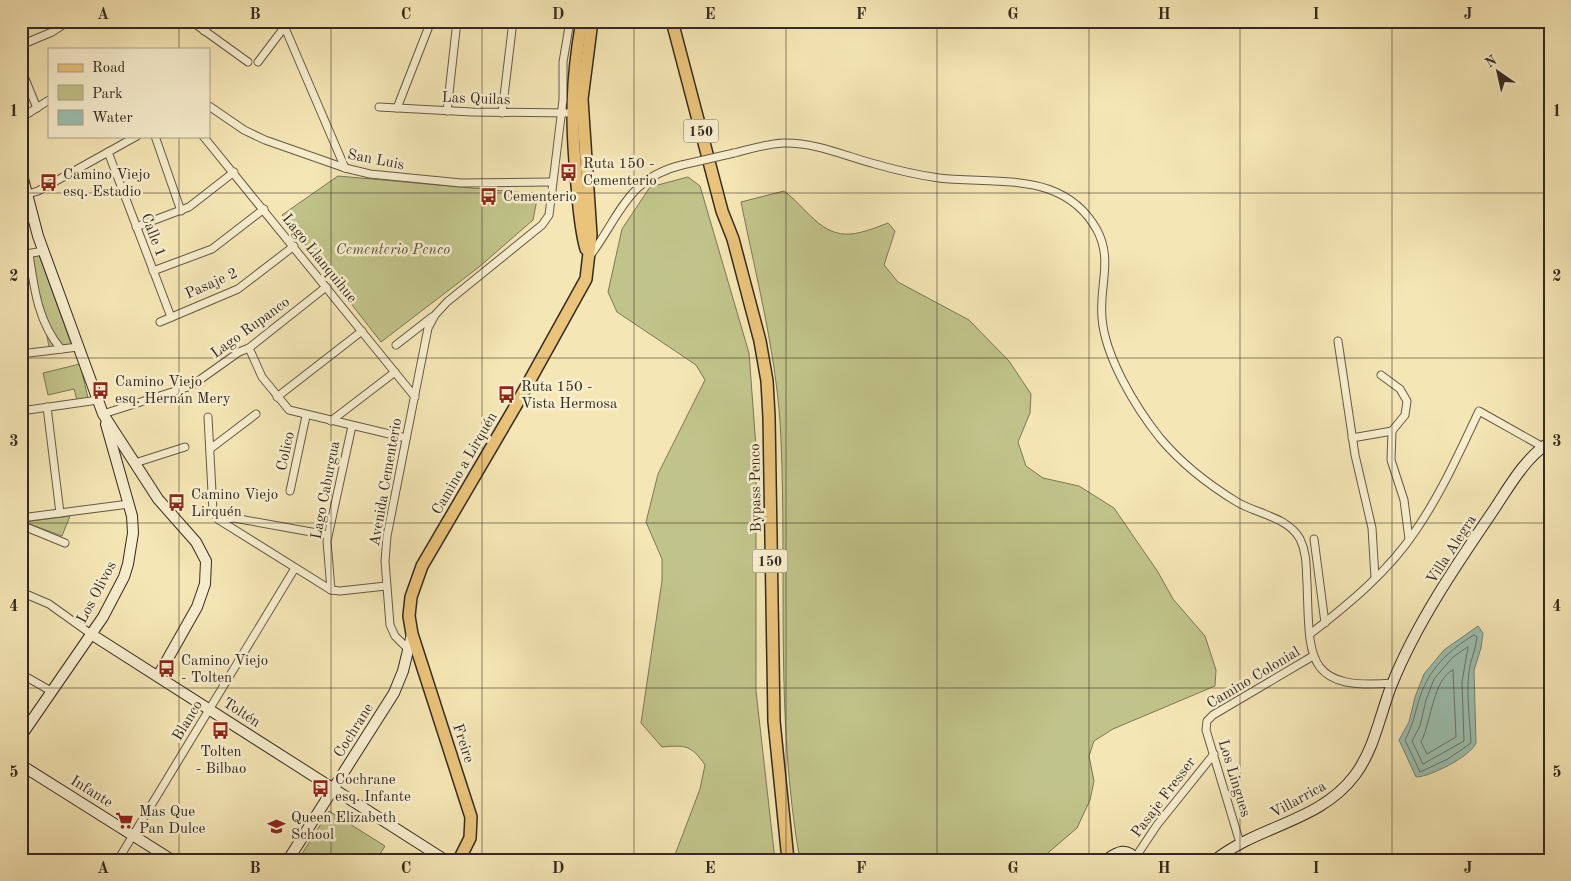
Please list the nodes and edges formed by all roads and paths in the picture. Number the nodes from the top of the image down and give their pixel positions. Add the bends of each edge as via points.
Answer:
1 (69, 21) edge
2 (190, 21) edge
3 (212, 21) edge
4 (276, 21) edge
5 (431, 21) edge
6 (457, 21) edge
7 (513, 21) edge
8 (570, 21) edge
9 (582, 21) edge
10 (592, 21) edge
11 (672, 21) edge
12 (678, 21) edge
13 (287, 24) edge
14 (204, 31) junction
15 (21, 45) edge
16 (248, 62) dead end
17 (258, 62) dead end
18 (21, 69) edge
19 (48, 101) edge
20 (210, 107) edge
21 (379, 107) dead end
22 (37, 108) junction
23 (397, 108) junction
24 (446, 111) junction
25 (502, 113) junction
26 (566, 113) junction
27 (21, 118) edge
28 (133, 138) edge
29 (156, 138) edge
30 (205, 138) edge
31 (108, 152) junction
32 (345, 168) junction
33 (21, 171) edge
34 (234, 172) junction
35 (551, 182) junction
36 (25, 196) edge
37 (264, 209) junction
38 (181, 211) junction
39 (136, 227) junction
40 (733, 240) junction
41 (294, 246) junction
42 (43, 251) junction
43 (25, 254) edge
44 (588, 258) junction
45 (152, 271) junction
46 (326, 287) junction
47 (435, 315) junction
48 (170, 317) junction
49 (160, 322) dead end
50 (362, 331) junction
51 (1338, 341) dead end
52 (396, 345) dead end
53 (78, 347) junction
54 (249, 348) junction
55 (61, 349) junction
56 (21, 354) edge
57 (394, 372) junction
58 (1381, 375) dead end
59 (277, 397) junction
60 (415, 397) junction
61 (98, 400) junction
62 (47, 407) junction
63 (21, 411) edge
64 (103, 414) junction
65 (256, 414) dead end
66 (208, 416) dead end
67 (306, 416) junction
68 (331, 421) junction
69 (352, 426) junction
70 (1392, 431) junction
71 (406, 438) junction
72 (1352, 438) junction
73 (1546, 444) edge
74 (185, 447) dead end
75 (210, 449) junction
76 (133, 460) junction
77 (118, 463) junction
78 (290, 491) dead end
79 (129, 504) junction
80 (60, 513) junction
81 (21, 518) edge
82 (219, 520) junction
83 (21, 525) edge
84 (328, 535) junction
85 (1314, 539) dead end
86 (1409, 539) junction
87 (65, 543) dead end
88 (296, 568) junction
89 (1375, 578) junction
90 (386, 586) junction
91 (331, 590) junction
92 (21, 592) edge
93 (1325, 623) junction
94 (91, 634) junction
95 (412, 634) junction
96 (1310, 634) junction
97 (408, 649) junction
98 (1313, 656) junction
99 (21, 674) edge
100 (158, 676) junction
101 (1393, 683) junction
102 (51, 692) junction
103 (210, 709) junction
104 (1208, 721) joint
105 (21, 736) edge
106 (1214, 754) junction
107 (21, 765) edge
108 (334, 788) junction
109 (133, 834) junction
110 (1240, 843) junction
111 (1136, 859) edge
112 (118, 860) edge
113 (172, 860) edge
114 (288, 860) edge
115 (445, 860) edge
116 (459, 860) edge
117 (788, 860) edge
118 (1106, 860) edge
119 (1215, 860) edge

1 - 15 street
2 - 14 street
3 - 14 street
4 - 13 street
5 - 23 street
6 - 24 street
7 - 25 street
8 - 26 street, Avenida Cementerio via 564,62
9 - 26 main road, Camino a Lirquén
10 - 44 main road, Camino a Lirquén via 582,99 590,220
11 - 40 main road, Bypass Penco / 150 via 722,210
12 - 40 main road, Bypass Penco / 150
13 - 17 street
13 - 32 street
14 - 16 street
18 - 22 street
19 - 22 street
20 - 32 street, San Luis via 259,137
21 - 23 street, Las Quilas
22 - 27 street
23 - 24 street, Las Quilas
24 - 25 street, Las Quilas
25 - 26 street, Las Quilas
26 - 35 street, Avenida Cementerio
26 - 44 main road, Camino a Lirquén via 581,229
28 - 31 street
29 - 38 street
30 - 34 street, Lago Llanquihue
31 - 36 street
31 - 39 street, Calle 1
32 - 35 street, San Luis via 411,180 496,184
33 - 36 street
34 - 37 street, Lago Llanquihue
34 - 38 street
35 - 47 street, Avenida Cementerio via 550,211 545,222
36 - 42 street
37 - 41 street, Lago Llanquihue
37 - 45 street via 212,249
38 - 39 street
39 - 45 street, Calle 1
40 - 117 main road, Bypass Penco / 150 via 760,341 767,389 774,721
41 - 46 street, Lago Llanquihue
41 - 48 street, Pasaje 2 via 238,289
42 - 43 street
42 - 53 street
43 - 55 street via 38,304 49,332
44 - 95 main road, Camino a Lirquén via 586,279 581,290 422,566 413,586 409,607
44 - 96 street, bridge via 619,209 638,186 658,173 773,144 803,144 913,173 1018,183 1058,193 1078,206 1092,223 1103,245 1106,268 1103,326 1132,396 1160,438 1195,472 1237,502 1285,523 1297,534 1306,558
45 - 48 street, Calle 1
46 - 50 street, Lago Llanquihue
46 - 54 street, Lago Rupanco
47 - 52 street, Avenida Cementerio
47 - 60 street, Avenida Cementerio via 428,328
48 - 49 street, Pasaje 2
50 - 57 street, Lago Llanquihue
50 - 59 street
51 - 72 street
53 - 55 street
53 - 61 street
54 - 59 street via 259,371
54 - 64 street, Lago Rupanco via 191,386
55 - 56 street
57 - 60 street, Lago Llanquihue
57 - 68 street
58 - 70 street via 1400,389 1407,401 1405,415
59 - 67 street via 289,410
60 - 71 street, Avenida Cementerio
61 - 62 street
61 - 64 street
62 - 63 street
62 - 80 street
64 - 76 street
64 - 77 street, Los Olivos
65 - 75 street
66 - 75 street
67 - 68 street
67 - 78 street, Colico
68 - 69 street
69 - 71 street
69 - 84 street, Lago Caburgua
70 - 72 street
70 - 86 street via 1391,460 1404,500
71 - 90 street, Avenida Cementerio via 387,536
72 - 89 street via 1372,528
73 - 86 street via 1479,411 1445,482
73 - 101 street, Villa Alegra via 1514,481 1461,559 1423,620
74 - 76 street
75 - 82 street via 214,511
76 - 77 street via 124,458
76 - 100 street via 158,499 196,542 206,567 205,584 197,607
77 - 79 street, Los Olivos
79 - 80 street
79 - 94 street, Los Olivos via 133,533 126,571 114,598
80 - 81 street
82 - 84 street via 234,518
82 - 88 street
83 - 87 street
84 - 91 street, Lago Caburgua via 326,546
85 - 93 street
86 - 89 street
88 - 91 street
88 - 103 street, Blanco
89 - 93 street
90 - 91 street
90 - 97 street, Avenida Cementerio via 391,630
92 - 94 street, Toltén via 42,600
93 - 96 street
94 - 100 street, Toltén
94 - 102 street, Los Olivos
95 - 97 street, Cochrane
95 - 116 main road, Freire via 471,817 470,838
96 - 98 street
97 - 108 street, Cochrane via 394,693
98 - 101 street via 1321,670 1336,679 1360,684
98 - 104 street, Camino Colonial
99 - 102 street
100 - 103 street, Toltén
101 - 110 street, Villarrica via 1367,756 1343,789 1305,815
102 - 105 street, Los Olivos
103 - 108 street, Toltén
103 - 109 street, Blanco
104 - 106 street, Los Lingues via 1206,730
106 - 110 street, Los Lingues
106 - 111 street, Pasaje Fresser via 1157,825
107 - 109 street, Infante
108 - 114 street, Cochrane
108 - 115 street, Toltén
109 - 112 street, Blanco
109 - 113 street, Infante
110 - 119 street, Villarrica
111 - 118 street via 1124,851

